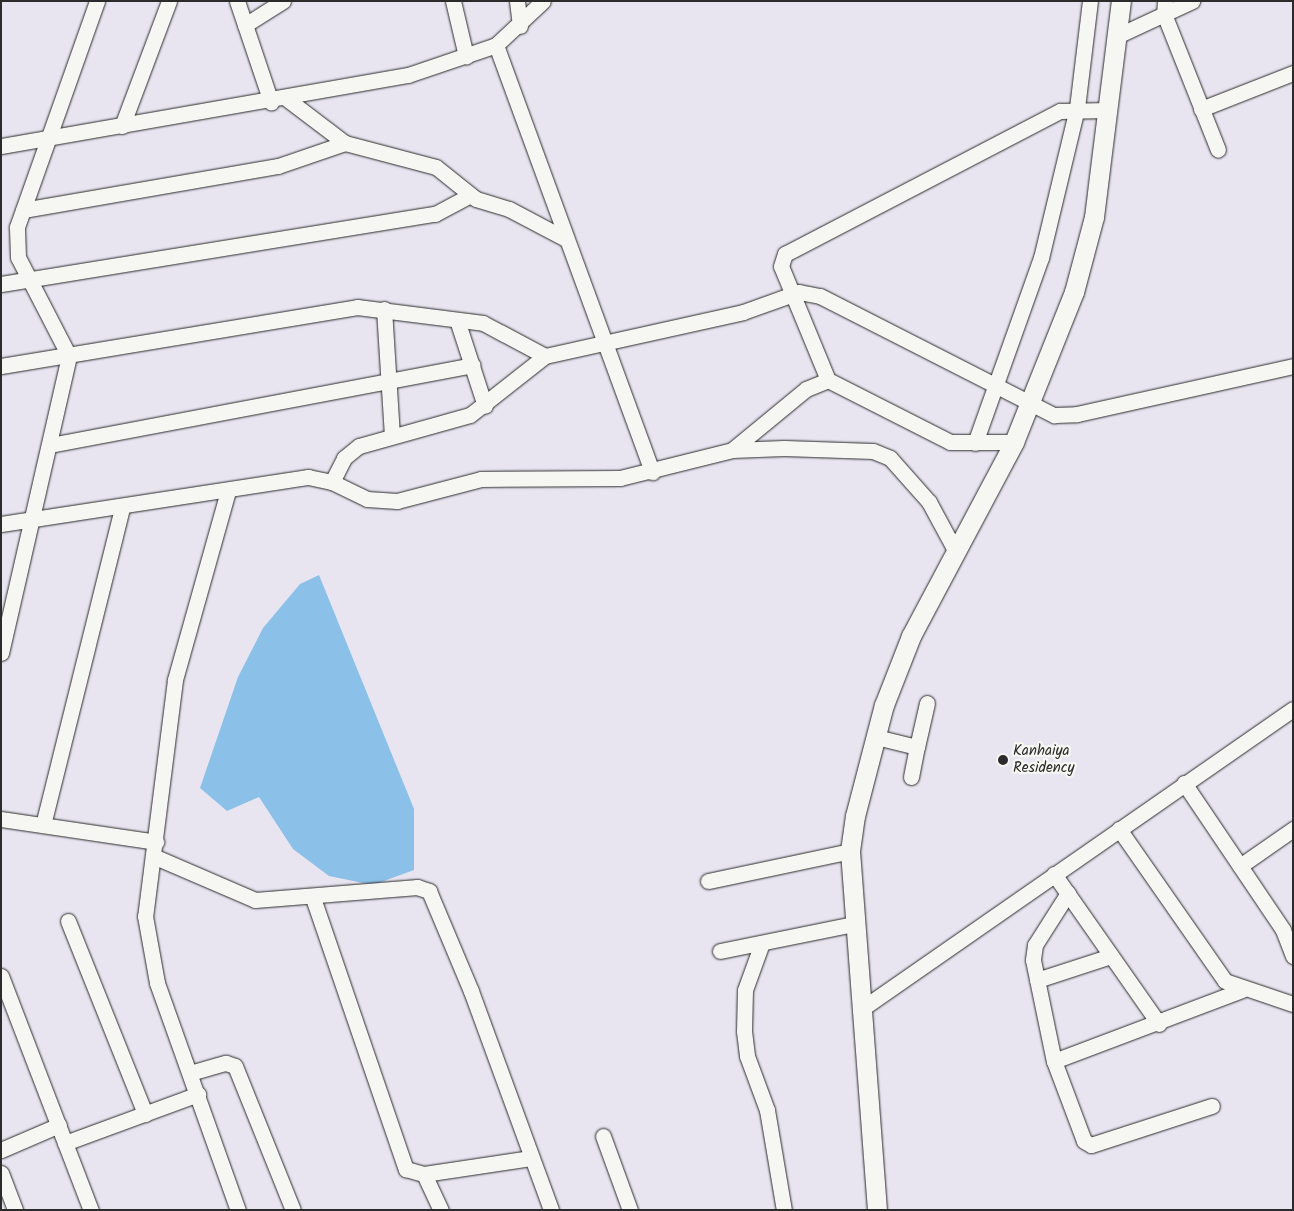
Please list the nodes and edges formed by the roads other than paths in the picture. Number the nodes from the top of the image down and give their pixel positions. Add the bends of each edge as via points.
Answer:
1 (97, 1) edge
2 (169, 1) edge
3 (237, 1) edge
4 (283, 1) edge
5 (453, 1) edge
6 (517, 1) edge
7 (543, 1) edge
8 (1090, 1) edge
9 (1121, 1) edge
10 (1192, 1) edge
11 (1164, 8) edge
12 (245, 25) junction
13 (520, 26) junction
14 (1117, 36) junction
15 (496, 45) junction
16 (466, 56) junction
17 (1293, 73) edge
18 (286, 99) junction
19 (271, 102) junction
20 (1076, 108) junction
21 (1201, 109) junction
22 (1108, 110) junction
23 (122, 126) junction
24 (49, 138) junction
25 (345, 143) junction
26 (1, 146) edge
27 (1218, 150) dead end
28 (470, 195) junction
29 (23, 210) junction
30 (566, 239) junction
31 (29, 282) junction
32 (1, 284) edge
33 (790, 294) junction
34 (384, 309) junction
35 (458, 322) junction
36 (603, 342) junction
37 (69, 356) junction
38 (544, 356) junction
39 (472, 365) junction
40 (1, 366) edge
41 (1293, 366) edge
42 (828, 380) junction
43 (389, 382) junction
44 (997, 385) junction
45 (485, 406) junction
46 (1031, 407) junction
47 (392, 435) junction
48 (1014, 442) junction
49 (975, 443) junction
50 (50, 445) junction
51 (732, 450) junction
52 (652, 472) junction
53 (332, 482) junction
54 (228, 492) junction
55 (122, 508) junction
56 (34, 522) junction
57 (1, 524) edge
58 (956, 552) junction
59 (1, 653) edge
60 (927, 703) dead end
61 (1293, 709) edge
62 (876, 737) junction
63 (917, 747) junction
64 (911, 777) dead end
65 (1184, 784) junction
66 (1, 819) edge
67 (43, 825) junction
68 (1118, 829) junction
69 (1293, 830) edge
70 (155, 849) junction
71 (850, 851) junction
72 (1240, 866) junction
73 (1049, 877) junction
74 (708, 881) dead end
75 (1068, 893) junction
76 (313, 898) junction
77 (68, 921) dead end
78 (854, 924) junction
79 (1288, 927) edge
80 (762, 943) junction
81 (720, 952) dead end
82 (1111, 956) junction
83 (1293, 956) edge
84 (1, 976) edge
85 (1037, 980) junction
86 (1242, 990) junction
87 (1293, 1004) edge
88 (860, 1010) junction
89 (1159, 1024) junction
90 (1054, 1060) junction
91 (190, 1073) junction
92 (198, 1094) junction
93 (1212, 1106) dead end
94 (145, 1114) junction
95 (58, 1125) junction
96 (603, 1136) dead end
97 (66, 1143) junction
98 (1, 1150) edge
99 (530, 1158) junction
100 (1, 1173) edge
101 (424, 1174) junction
102 (15, 1210) edge
103 (91, 1210) edge
104 (238, 1210) edge
105 (293, 1210) edge
106 (441, 1210) edge
107 (551, 1210) edge
108 (630, 1210) edge
109 (784, 1210) edge
110 (877, 1210) edge

1 - 24 street
2 - 23 street
3 - 12 street
4 - 12 street
5 - 16 street
6 - 13 street
7 - 13 street
8 - 20 street
9 - 14 street
10 - 11 street
11 - 14 street
11 - 21 street
12 - 19 street
13 - 15 street
14 - 22 street
15 - 16 street
15 - 30 street
16 - 18 street via 408,75
17 - 21 street
18 - 19 street
18 - 25 street
19 - 23 street
20 - 22 street
20 - 33 street via 1060,110 791,250 781,266
20 - 44 street via 1041,258
21 - 27 street
22 - 46 street via 1094,216 1074,292
23 - 24 street
24 - 26 street
24 - 29 street
25 - 28 street via 436,166
25 - 29 street via 278,166
28 - 30 street via 509,209
28 - 31 street via 435,214
29 - 31 street via 16,240
30 - 36 street
31 - 32 street
31 - 37 street
33 - 36 street via 743,312
33 - 42 street via 822,358
33 - 44 street via 820,296
34 - 35 street
34 - 37 street via 357,307
34 - 43 street
35 - 38 street via 496,327
35 - 39 street
36 - 38 street
36 - 52 street
37 - 40 street
37 - 50 street
38 - 45 street
39 - 43 street
39 - 45 street
41 - 46 street via 1077,414 1054,414
42 - 49 street via 940,438
42 - 51 street via 806,389
43 - 47 street
43 - 50 street
44 - 46 street
44 - 49 street
45 - 47 street via 454,421
46 - 48 street
47 - 53 street via 351,451
48 - 49 street
48 - 58 street
50 - 56 street
51 - 52 street
51 - 58 street via 873,451 890,458 929,502
52 - 53 street via 542,482 481,479 382,502 352,494
53 - 54 street via 308,477
54 - 55 street
54 - 70 street via 175,680
55 - 56 street
55 - 67 street
56 - 57 street
56 - 59 street
58 - 62 street via 911,636
60 - 63 street
61 - 65 street
62 - 63 street
62 - 71 street
63 - 64 street
65 - 68 street
65 - 72 street
66 - 67 street
67 - 70 street
68 - 73 street
68 - 86 street via 1218,973
69 - 72 street
70 - 76 street via 255,900
70 - 91 street via 145,916 148,946
71 - 74 street
71 - 78 street
72 - 79 street
73 - 75 street
73 - 88 street
75 - 82 street
75 - 85 street via 1035,945
76 - 99 street via 417,887 429,891 471,991
76 - 101 street via 400,1162 413,1173
77 - 94 street
78 - 80 street
78 - 88 street
79 - 83 street
80 - 81 street
80 - 109 street via 745,990 744,1031 747,1056 767,1110
82 - 85 street
82 - 89 street
84 - 95 street
85 - 90 street
86 - 87 street
86 - 89 street
88 - 110 street
89 - 90 street
90 - 93 street via 1081,1137 1091,1145
91 - 92 street
91 - 105 street via 226,1063 235,1066
92 - 94 street
92 - 104 street
94 - 97 street
95 - 97 street
95 - 98 street
96 - 108 street
97 - 103 street
99 - 101 street
99 - 107 street
100 - 102 street
101 - 106 street

